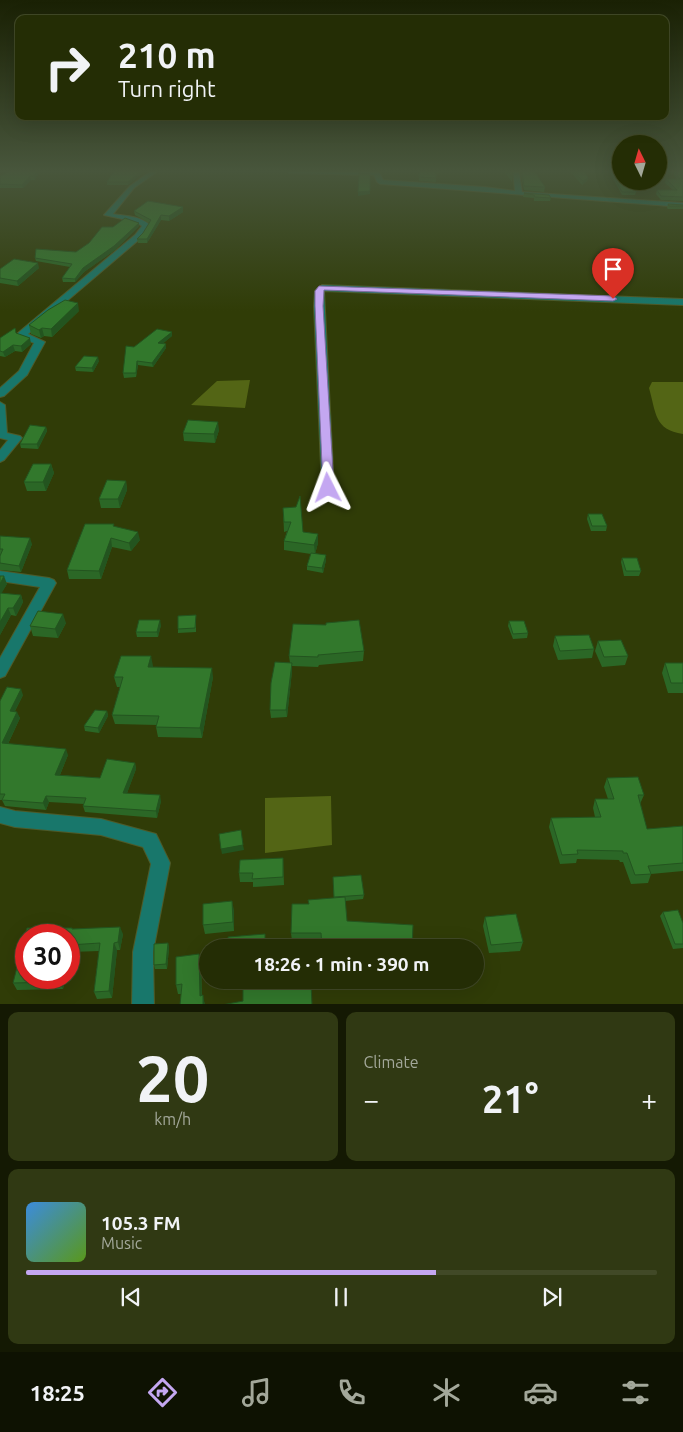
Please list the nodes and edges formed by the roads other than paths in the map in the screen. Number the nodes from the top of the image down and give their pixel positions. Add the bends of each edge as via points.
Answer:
1 (125, 218) edge
2 (683, 302) edge
3 (0, 394) edge
4 (0, 405) edge
5 (0, 458) edge
6 (328, 488) dead end
7 (0, 576) edge
8 (0, 672) edge
9 (0, 815) edge
10 (143, 1004) edge

1 - 3 street via 146,225 138,237 22,335 40,342 23,373
2 - 6 street via 322,288 319,306
4 - 5 street via 1,435 16,438
7 - 8 street via 49,583
9 - 10 street via 101,827 148,840 160,863 143,952

